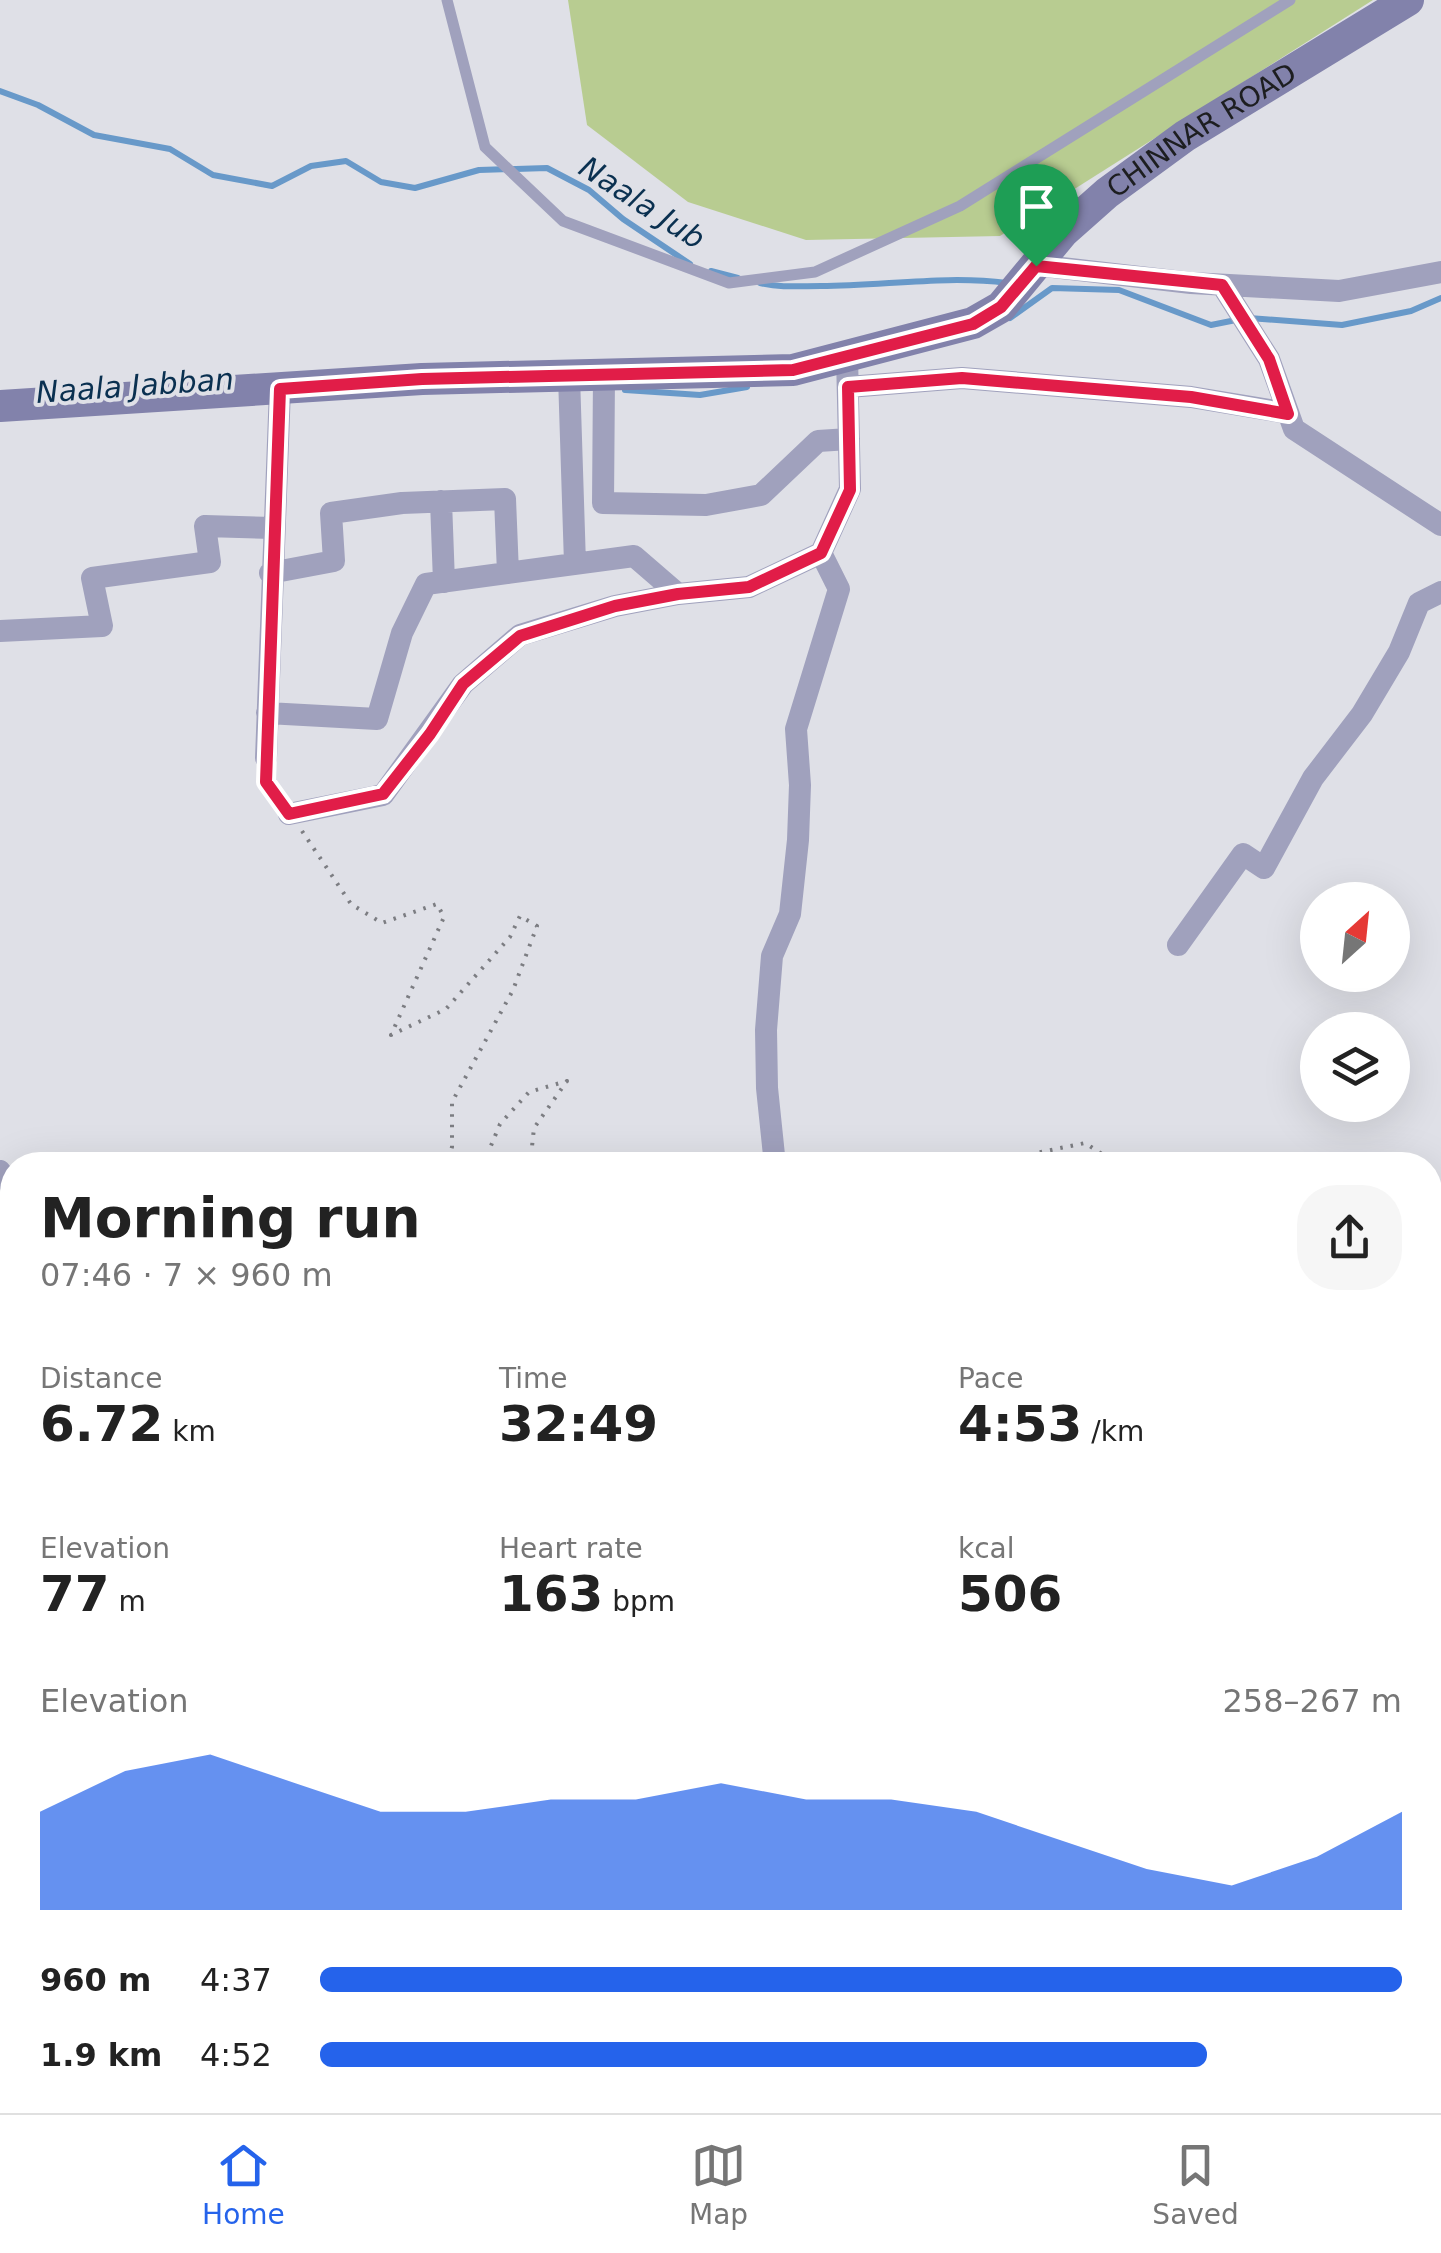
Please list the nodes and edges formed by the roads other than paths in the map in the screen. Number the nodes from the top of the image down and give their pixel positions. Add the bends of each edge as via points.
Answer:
1 (448, 0) edge
2 (1290, 0) edge
3 (1408, 0) edge
4 (1036, 266) junction
5 (1441, 272) edge
6 (1222, 285) junction
7 (847, 371) junction
8 (570, 384) junction
9 (604, 384) junction
10 (280, 389) junction
11 (0, 406) edge
12 (1288, 414) junction
13 (849, 439) junction
14 (441, 501) junction
15 (1441, 525) edge
16 (272, 528) junction
17 (821, 553) junction
18 (575, 564) junction
19 (270, 573) junction
20 (508, 573) junction
21 (444, 582) junction
22 (1441, 592) edge
23 (678, 594) junction
24 (0, 631) edge
25 (267, 713) junction
26 (266, 758) road end
27 (289, 814) road end
28 (1178, 944) dead end
29 (773, 1152) edge

1 - 2 lane via 485,146 563,220 729,283 815,272 960,206
3 - 4 main road, CHINNAR ROAD via 1185,136 1107,192
4 - 6 street
4 - 7 main road, CHINNAR ROAD via 1001,307 973,324
5 - 6 street via 1339,291
6 - 12 street via 1269,359
7 - 9 main road
7 - 12 street via 1191,397
7 - 13 street
8 - 9 main road
8 - 10 main road via 422,379
8 - 18 street
9 - 13 street via 603,503 706,505 761,495 818,441
10 - 11 main road
10 - 16 street
12 - 15 street via 1294,428
13 - 17 street via 850,490
14 - 19 street via 331,514 334,561
14 - 20 street via 505,499
14 - 21 street
16 - 19 street
16 - 24 street via 206,526 210,562 92,578 102,626
17 - 23 street via 749,587
17 - 29 street via 839,589 796,728 798,840 790,914 772,956 766,1030
18 - 20 street
18 - 23 street via 634,556
19 - 25 street
20 - 21 street
21 - 25 street via 426,584 402,633 377,720
22 - 28 street via 1419,603 1399,652 1313,778 1264,868 1243,854
23 - 27 street via 520,636 463,684 383,794
25 - 26 street

